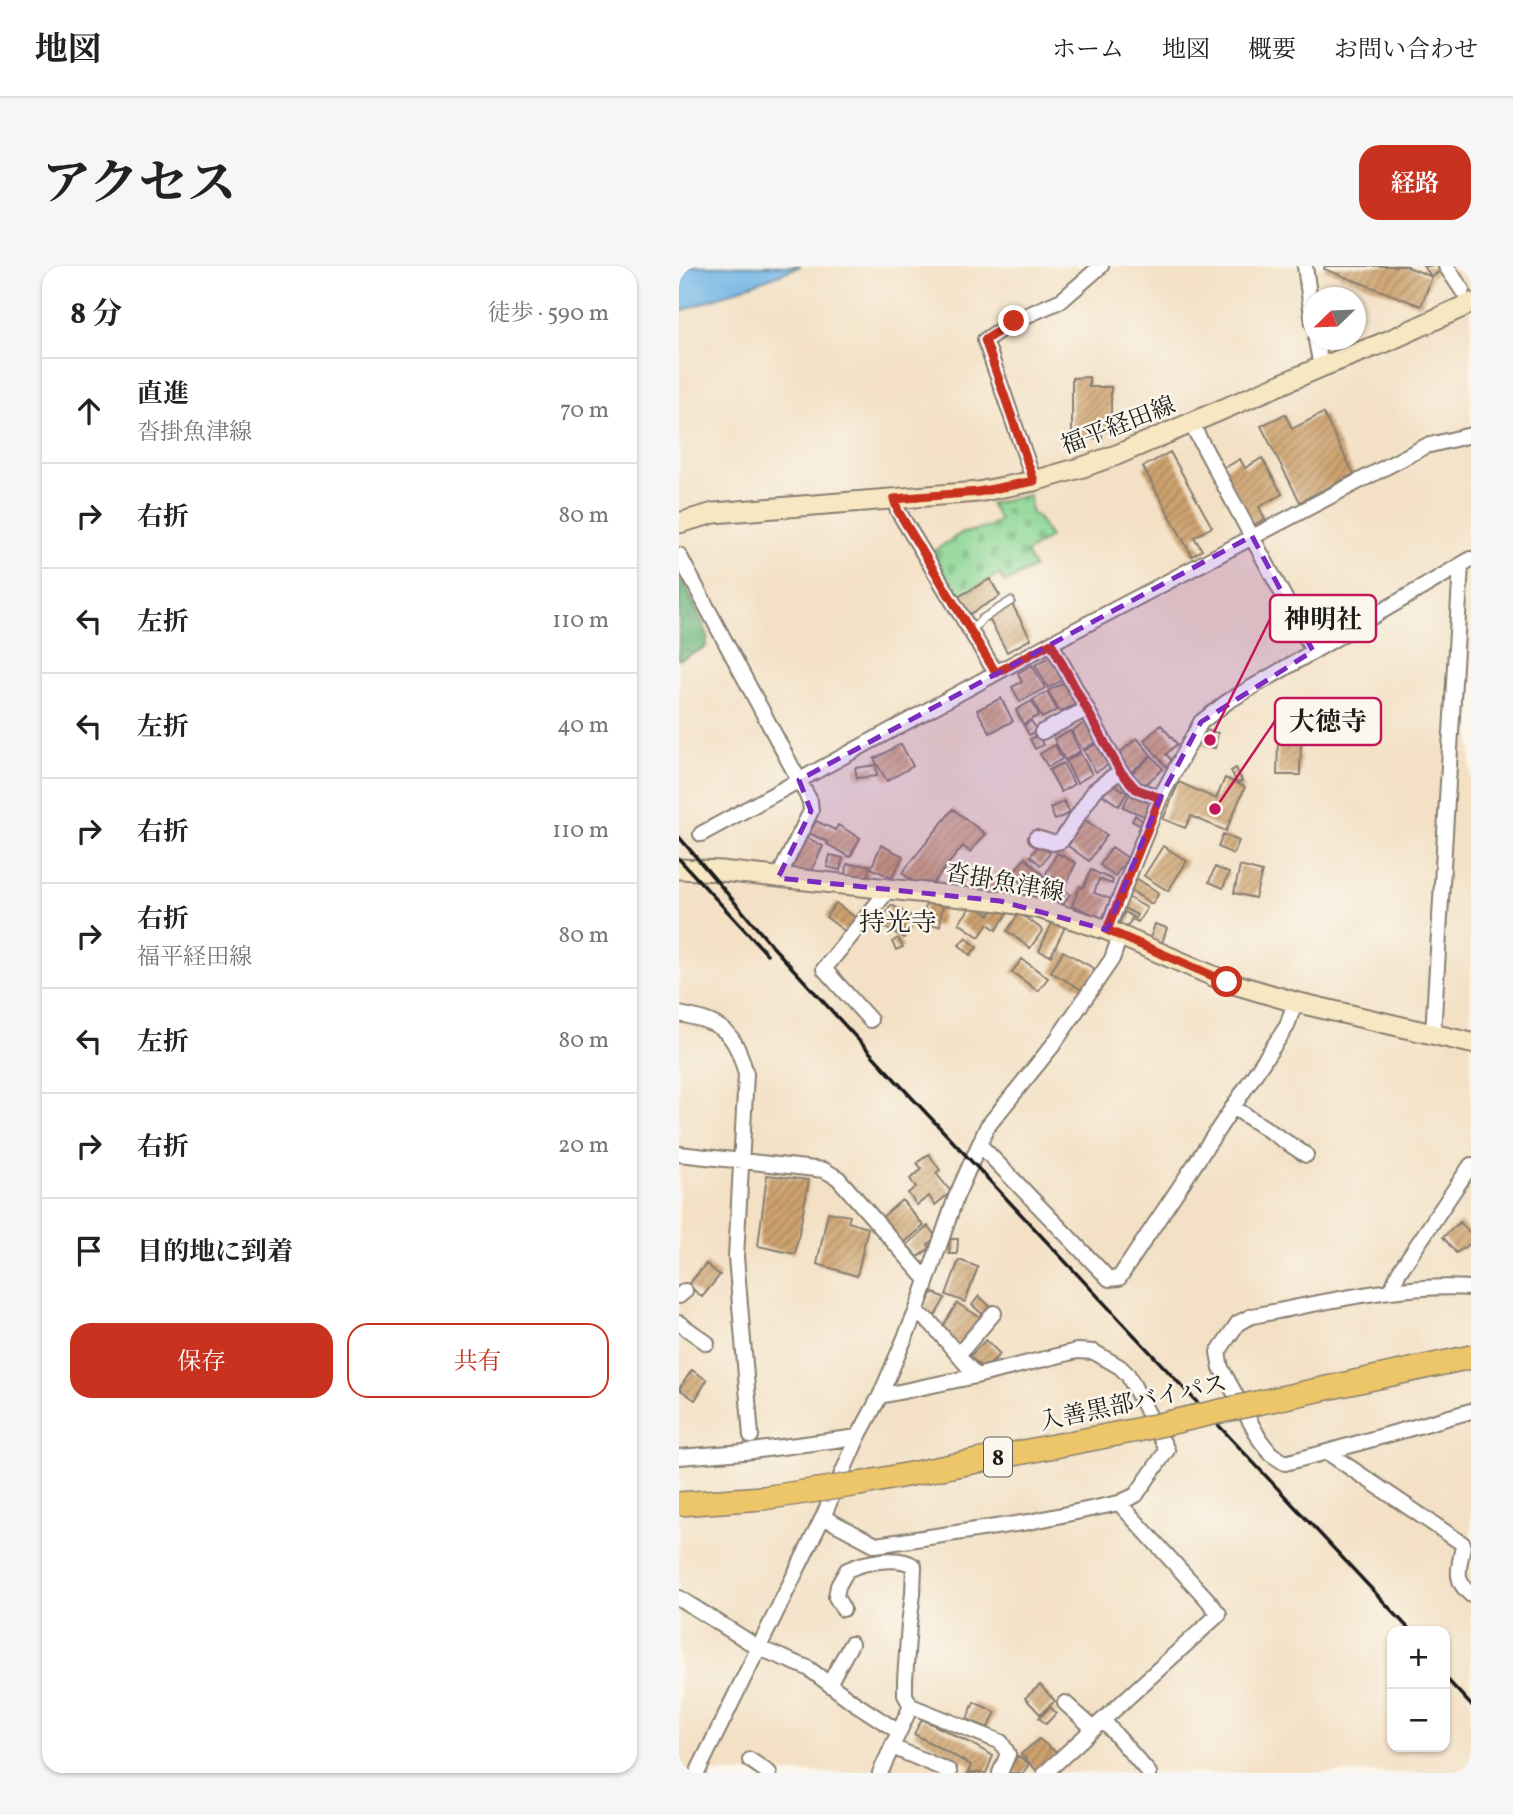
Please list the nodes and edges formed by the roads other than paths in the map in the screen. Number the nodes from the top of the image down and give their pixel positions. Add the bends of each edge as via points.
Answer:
1 (1101, 266) edge
2 (1305, 266) edge
3 (1446, 266) edge
4 (1308, 287) edge
5 (1467, 296) edge
6 (1318, 350) edge
7 (1321, 367) junction
8 (1191, 423) junction
9 (1471, 435) edge
10 (1034, 481) junction
11 (894, 499) junction
12 (679, 523) edge
13 (1252, 536) junction
14 (679, 555) edge
15 (1466, 562) edge
16 (1011, 601) dead end
17 (971, 632) junction
18 (1051, 643) junction
19 (1313, 651) junction
20 (996, 673) junction
21 (1087, 709) junction
22 (1042, 732) dead end
23 (1120, 771) junction
24 (799, 780) junction
25 (1160, 798) junction
26 (701, 834) dead end
27 (1036, 838) dead end
28 (679, 869) edge
29 (778, 877) junction
30 (889, 889) junction
31 (1114, 933) junction
32 (1295, 1002) junction
33 (679, 1014) edge
34 (870, 1020) dead end
35 (1433, 1034) junction
36 (1471, 1043) edge
37 (1233, 1107) junction
38 (979, 1145) junction
39 (679, 1154) edge
40 (1306, 1155) dead end
41 (741, 1162) junction
42 (1471, 1165) edge
43 (927, 1280) junction
44 (1471, 1288) edge
45 (1391, 1291) junction
46 (916, 1312) junction
47 (994, 1313) dead end
48 (679, 1323) edge
49 (707, 1343) dead end
50 (958, 1355) junction
51 (1471, 1357) edge
52 (976, 1376) junction
53 (880, 1396) junction
54 (1471, 1411) edge
55 (751, 1436) dead end
56 (858, 1437) junction
57 (1327, 1452) junction
58 (679, 1457) edge
59 (1119, 1503) junction
60 (679, 1504) edge
61 (823, 1517) junction
62 (1471, 1595) edge
63 (679, 1598) edge
64 (843, 1609) dead end
65 (851, 1644) dead end
66 (758, 1648) junction
67 (829, 1684) junction
68 (1065, 1703) dead end
69 (911, 1706) junction
70 (1099, 1725) junction
71 (899, 1732) junction
72 (892, 1747) junction
73 (750, 1760) dead end
74 (697, 1773) edge
75 (769, 1773) edge
76 (880, 1773) edge
77 (949, 1773) edge
78 (1000, 1773) edge
79 (1045, 1773) edge
80 (1149, 1773) edge

1 - 10 street via 1062,300 985,340
2 - 4 street
3 - 5 street
5 - 7 main road, 福平経田線 via 1388,341
6 - 7 street
7 - 8 main road, 福平経田線
8 - 10 main road, 福平経田線 via 1083,467
8 - 13 street
9 - 13 street via 1426,446
10 - 11 main road, 福平経田線 via 978,492
11 - 12 main road, 福平経田線 via 714,513
11 - 17 street
13 - 18 street
13 - 19 street
14 - 24 street
15 - 19 street
15 - 35 street
16 - 17 lane via 982,619
17 - 20 street
18 - 20 street
18 - 21 street
19 - 25 street via 1201,722
20 - 24 street
21 - 22 street
21 - 23 street
23 - 25 street via 1136,789
23 - 27 street via 1095,790 1061,841
24 - 26 street
24 - 29 street via 811,811
25 - 31 street
28 - 29 main road, 沓掛魚津線
29 - 30 main road, 沓掛魚津線
30 - 31 main road, 沓掛魚津線 via 1042,909
30 - 34 street via 824,968
31 - 32 main road, 沓掛魚津線 via 1227,982
31 - 38 street via 1112,959 1053,1045 987,1127
32 - 35 main road, 沓掛魚津線
32 - 37 street via 1287,1026
33 - 41 street via 702,1018 728,1031 741,1054 746,1074
35 - 36 main road, 沓掛魚津線
37 - 38 street via 1119,1278 1109,1279
37 - 40 street
38 - 43 street
39 - 41 street
41 - 43 street via 832,1173
41 - 55 street via 736,1257
42 - 45 street
43 - 46 street
44 - 45 street
45 - 57 street via 1252,1316 1238,1323 1218,1352 1221,1368 1271,1454 1285,1463
46 - 50 street
46 - 53 street
47 - 50 street
48 - 49 street
50 - 52 street
51 - 60 highway, 入善黒部バイパス / 8, bridge via 859,1484
52 - 53 street
52 - 59 street via 1077,1351 1094,1352 1120,1367 1167,1450 1136,1495
53 - 56 street
54 - 57 street
56 - 58 street
56 - 61 street
57 - 62 street via 1463,1544 1458,1575
59 - 61 street via 876,1545
59 - 70 street via 1219,1614
61 - 66 street
63 - 66 street
64 - 69 street via 836,1597 847,1570 873,1561 914,1566 905,1680
65 - 67 street
66 - 67 street via 808,1668
66 - 74 street
67 - 71 street
68 - 70 street
69 - 71 street
69 - 78 street via 1001,1742 1008,1754
70 - 79 street
70 - 80 street
71 - 72 street
72 - 76 street
72 - 77 street
73 - 75 street

